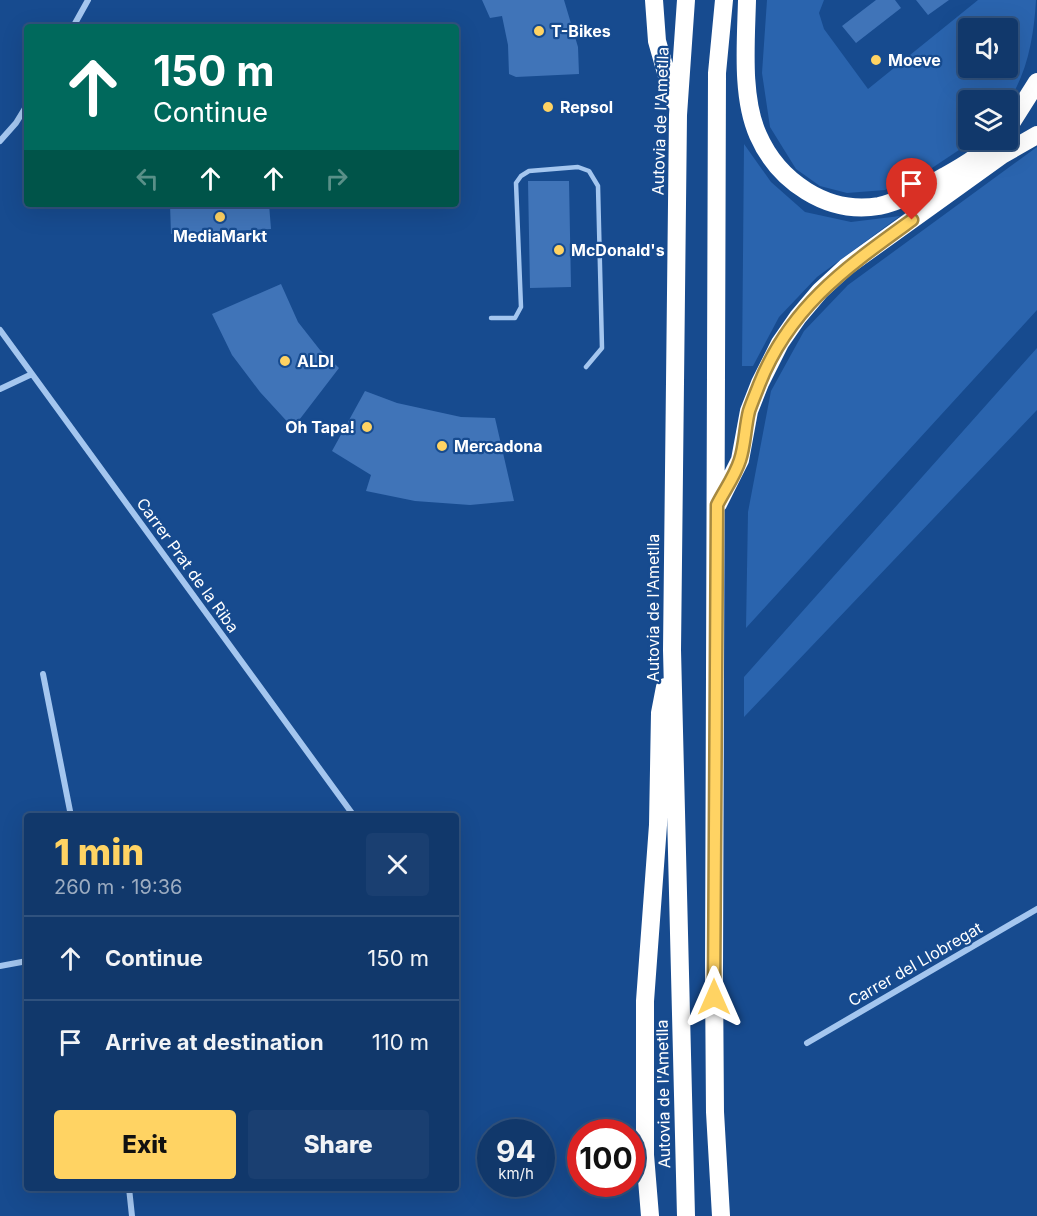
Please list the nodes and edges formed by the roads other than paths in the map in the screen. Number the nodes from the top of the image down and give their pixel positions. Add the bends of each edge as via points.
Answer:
1 (88, 0) edge
2 (654, 0) edge
3 (686, 0) edge
4 (724, 0) edge
5 (747, 0) edge
6 (75, 24) edge
7 (1037, 82) edge
8 (24, 110) edge
9 (1018, 112) edge
10 (678, 115) junction
11 (1037, 135) edge
12 (0, 141) edge
13 (984, 150) edge
14 (491, 318) dead end
15 (0, 330) edge
16 (585, 367) dead end
17 (32, 374) junction
18 (0, 389) edge
19 (717, 505) junction
20 (672, 650) junction
21 (43, 674) dead end
22 (70, 813) edge
23 (352, 813) edge
24 (1037, 909) edge
25 (24, 961) edge
26 (0, 966) edge
27 (807, 1043) dead end
28 (129, 1191) edge
29 (132, 1216) edge
30 (650, 1216) edge
31 (686, 1216) edge
32 (721, 1216) edge

1 - 6 street
2 - 10 highway via 657,41
3 - 10 highway, Autovia de l'Ametlla
4 - 19 highway via 717,73
5 - 13 highway via 747,89 751,111 770,156 801,189 852,207 877,206 934,183
7 - 9 highway
8 - 12 street
10 - 20 highway, Autovia de l'Ametlla
11 - 19 highway via 1021,142 846,267 820,291 780,343 760,383 749,411 740,460
14 - 16 lane via 515,318 521,307 516,183 529,171 578,167 589,171 598,186 602,348
15 - 17 street, Carrer Prat de la Riba
17 - 18 street
17 - 23 street, Carrer Prat de la Riba
19 - 32 highway via 714,974
20 - 30 highway via 660,713 658,825 645,1001 645,1155
20 - 31 highway, Autovia de l'Ametlla
21 - 22 street
24 - 27 street, Carrer del Llobregat
25 - 26 street
28 - 29 street

